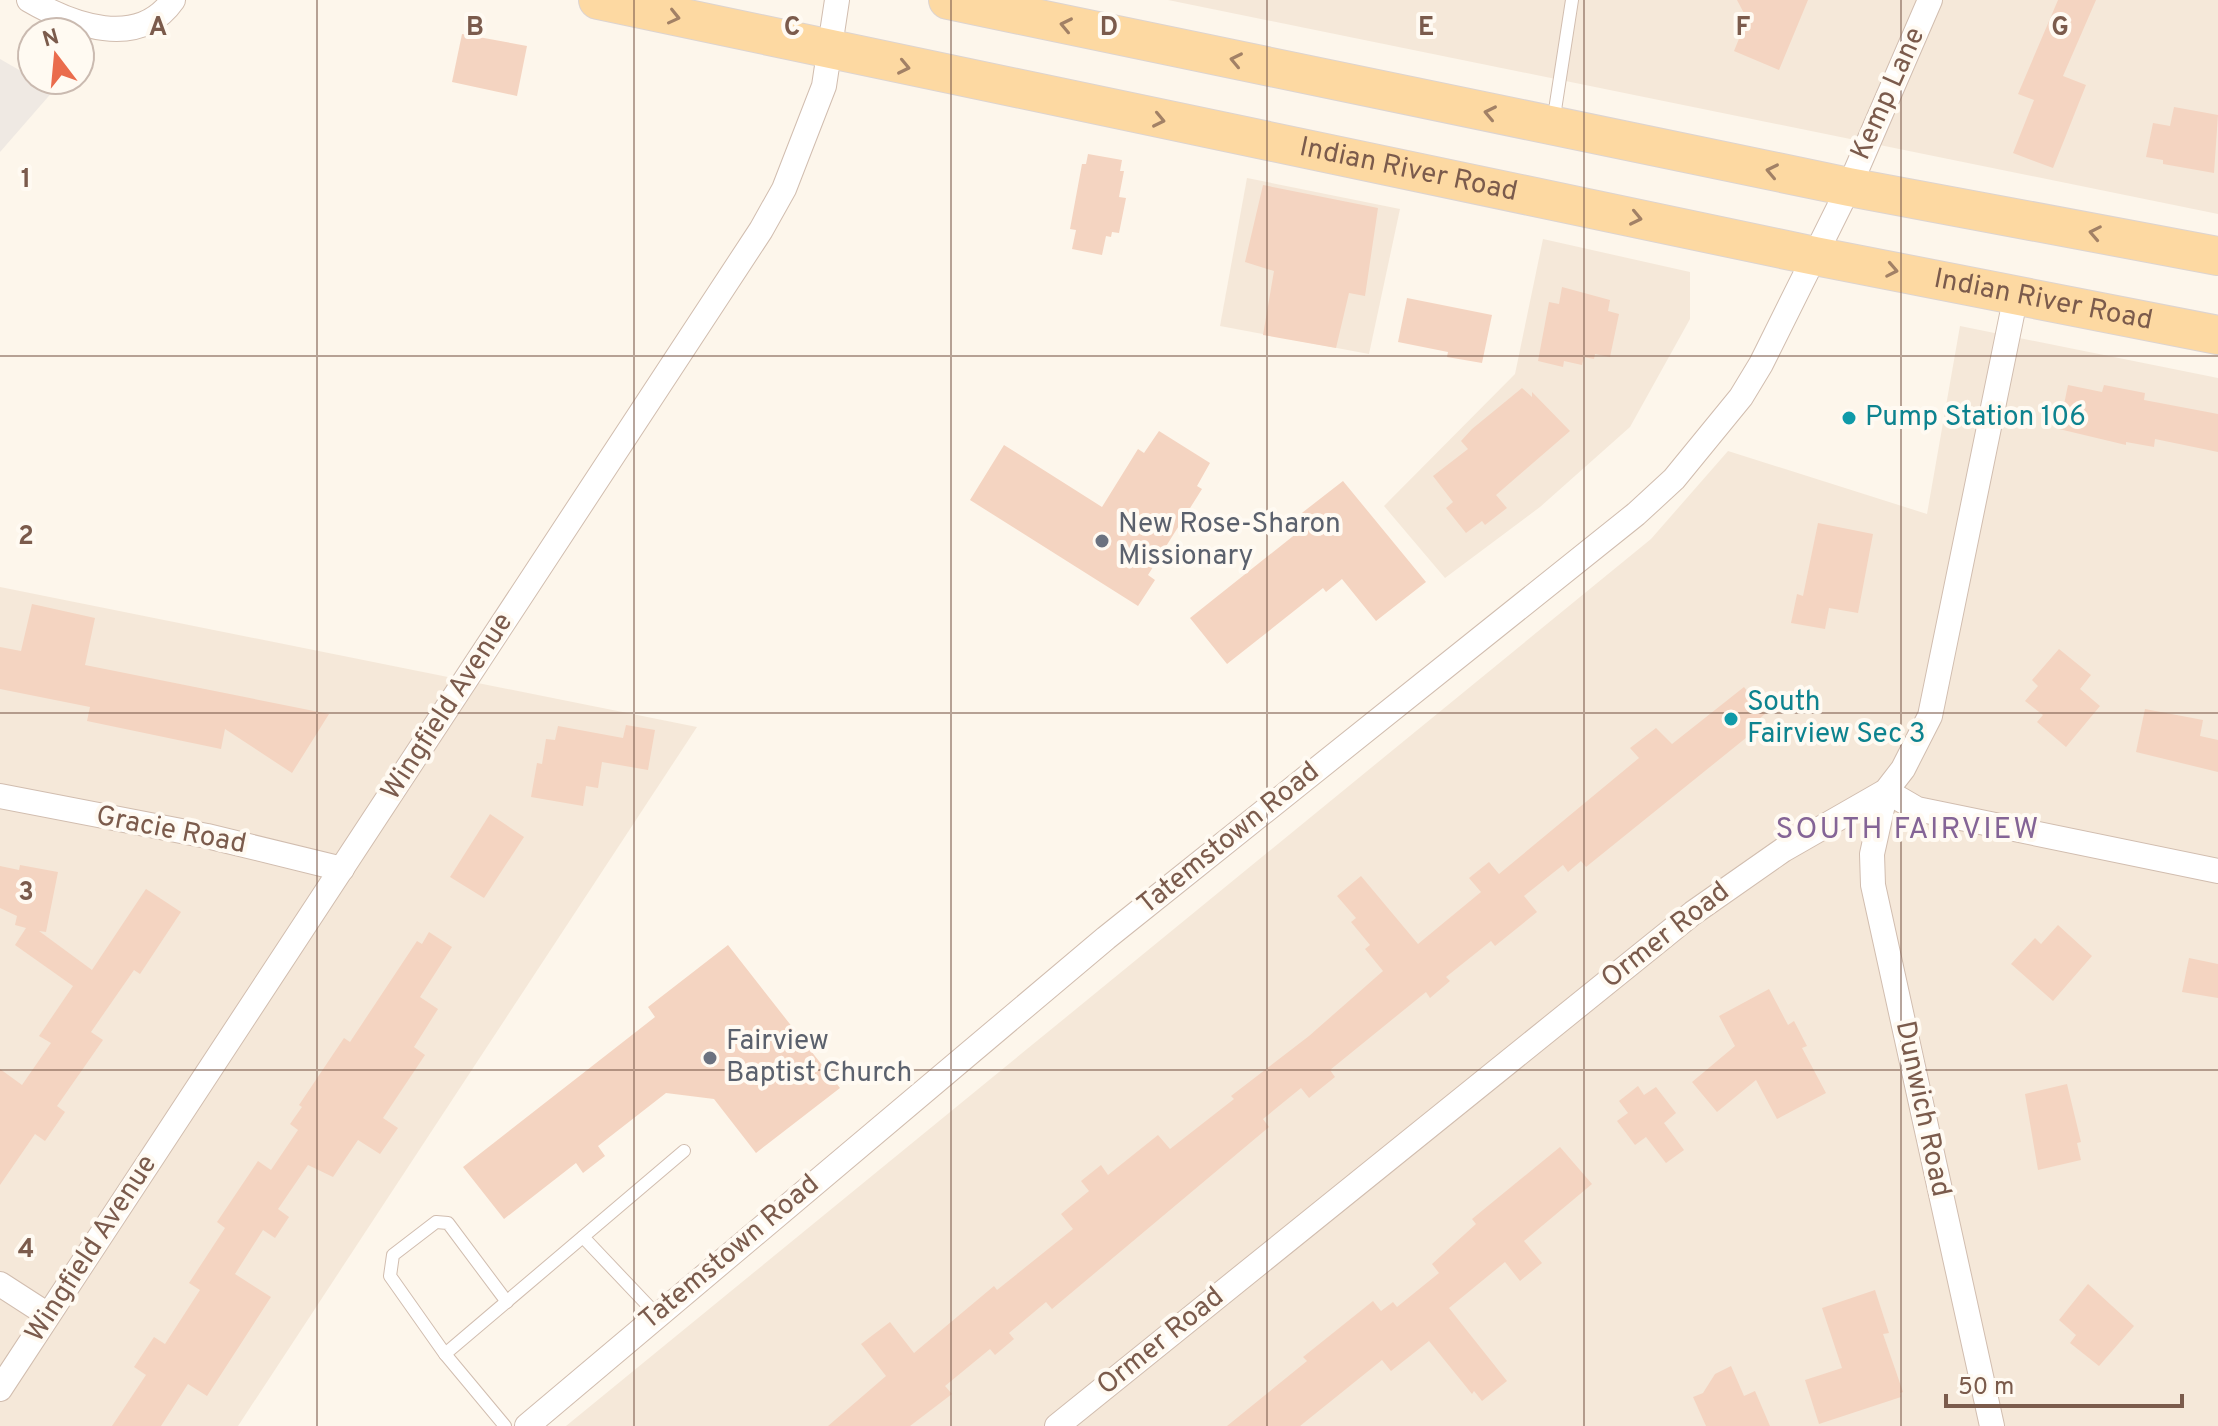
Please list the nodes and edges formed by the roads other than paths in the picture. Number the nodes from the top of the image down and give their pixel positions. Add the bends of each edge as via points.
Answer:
1 (29, 0) edge
2 (173, 0) edge
3 (598, 0) edge
4 (837, 0) edge
5 (948, 0) edge
6 (1572, 0) edge
7 (1930, 0) edge
8 (828, 51) junction
9 (1552, 126) junction
10 (1849, 187) junction
11 (1815, 256) junction
12 (2218, 256) edge
13 (2016, 295) junction
14 (2218, 335) edge
15 (1886, 791) junction
16 (0, 796) edge
17 (342, 869) junction
18 (2218, 871) edge
19 (684, 1151) dead end
20 (583, 1237) junction
21 (0, 1284) edge
22 (507, 1302) junction
23 (656, 1314) junction
24 (48, 1315) junction
25 (445, 1354) junction
26 (0, 1389) edge
27 (505, 1426) edge
28 (527, 1426) edge
29 (1057, 1426) edge
30 (1992, 1426) edge

1 - 2 street via 66,21 110,29 140,28
3 -> 8 main road, Indian River Road
4 - 8 street, Wingfield Avenue
9 -> 5 main road
6 - 9 lane
7 - 10 street, Kemp Lane
8 -> 11 main road, Indian River Road
8 - 17 street, Wingfield Avenue via 824,86 805,142 761,230
10 -> 9 main road
10 - 11 street, Tatemstown Road
12 -> 10 main road
11 -> 13 main road, Indian River Road
11 - 23 street, Tatemstown Road via 1741,397 1674,479 1636,514 1106,938
13 - 14 main road, Indian River Road
13 - 15 street, Ormer Road via 1930,716
15 - 18 street via 1917,809
15 - 29 street, Ormer Road via 1783,850 1693,913
15 - 30 street, Dunwich Road via 1872,854 1873,885
16 - 17 street, Gracie Road via 207,836
17 - 24 street, Wingfield Avenue
19 - 20 lane
20 - 22 lane
20 - 23 lane
21 - 24 street
22 - 25 lane
22 - 25 lane via 448,1223 436,1222 393,1255 390,1276
23 - 28 street, Tatemstown Road
24 - 26 street, Wingfield Avenue
25 - 27 lane

